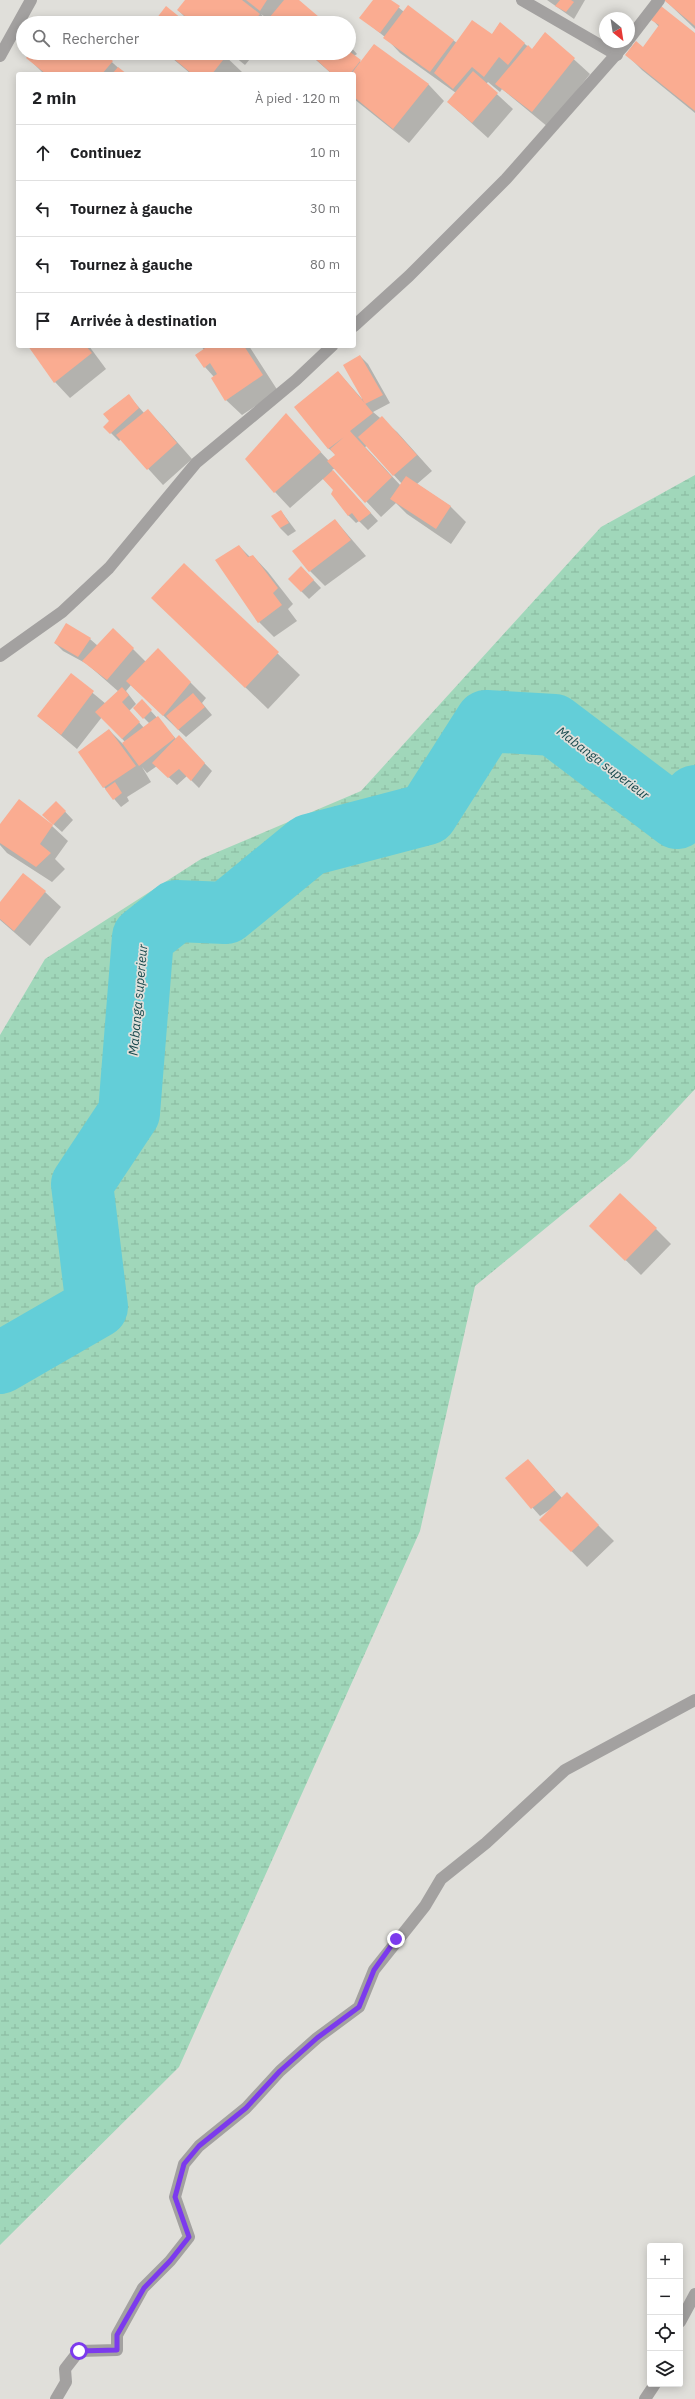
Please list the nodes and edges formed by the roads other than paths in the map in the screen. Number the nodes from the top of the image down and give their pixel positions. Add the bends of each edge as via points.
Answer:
1 (31, 0) edge
2 (522, 0) edge
3 (659, 0) edge
4 (22, 16) edge
5 (16, 27) edge
6 (635, 31) edge
7 (622, 48) edge
8 (617, 54) junction
9 (0, 56) edge
10 (356, 324) edge
11 (330, 348) edge
12 (0, 656) edge
13 (695, 1700) edge
14 (695, 2294) edge
15 (683, 2316) edge
16 (653, 2387) edge
17 (56, 2399) edge
18 (645, 2399) edge

1 - 4 street
2 - 8 street
3 - 6 street
5 - 9 street
7 - 8 street
8 - 10 street via 506,180
11 - 12 street via 296,380 196,463 109,568 68,607
13 - 17 street via 565,1770 486,1843 441,1879 425,1906 374,1970 359,2007 317,2038 280,2071 246,2108 199,2146 184,2164 175,2197 189,2237 144,2288 117,2335 117,2350 79,2351 65,2369 66,2382
14 - 15 street
16 - 18 street

